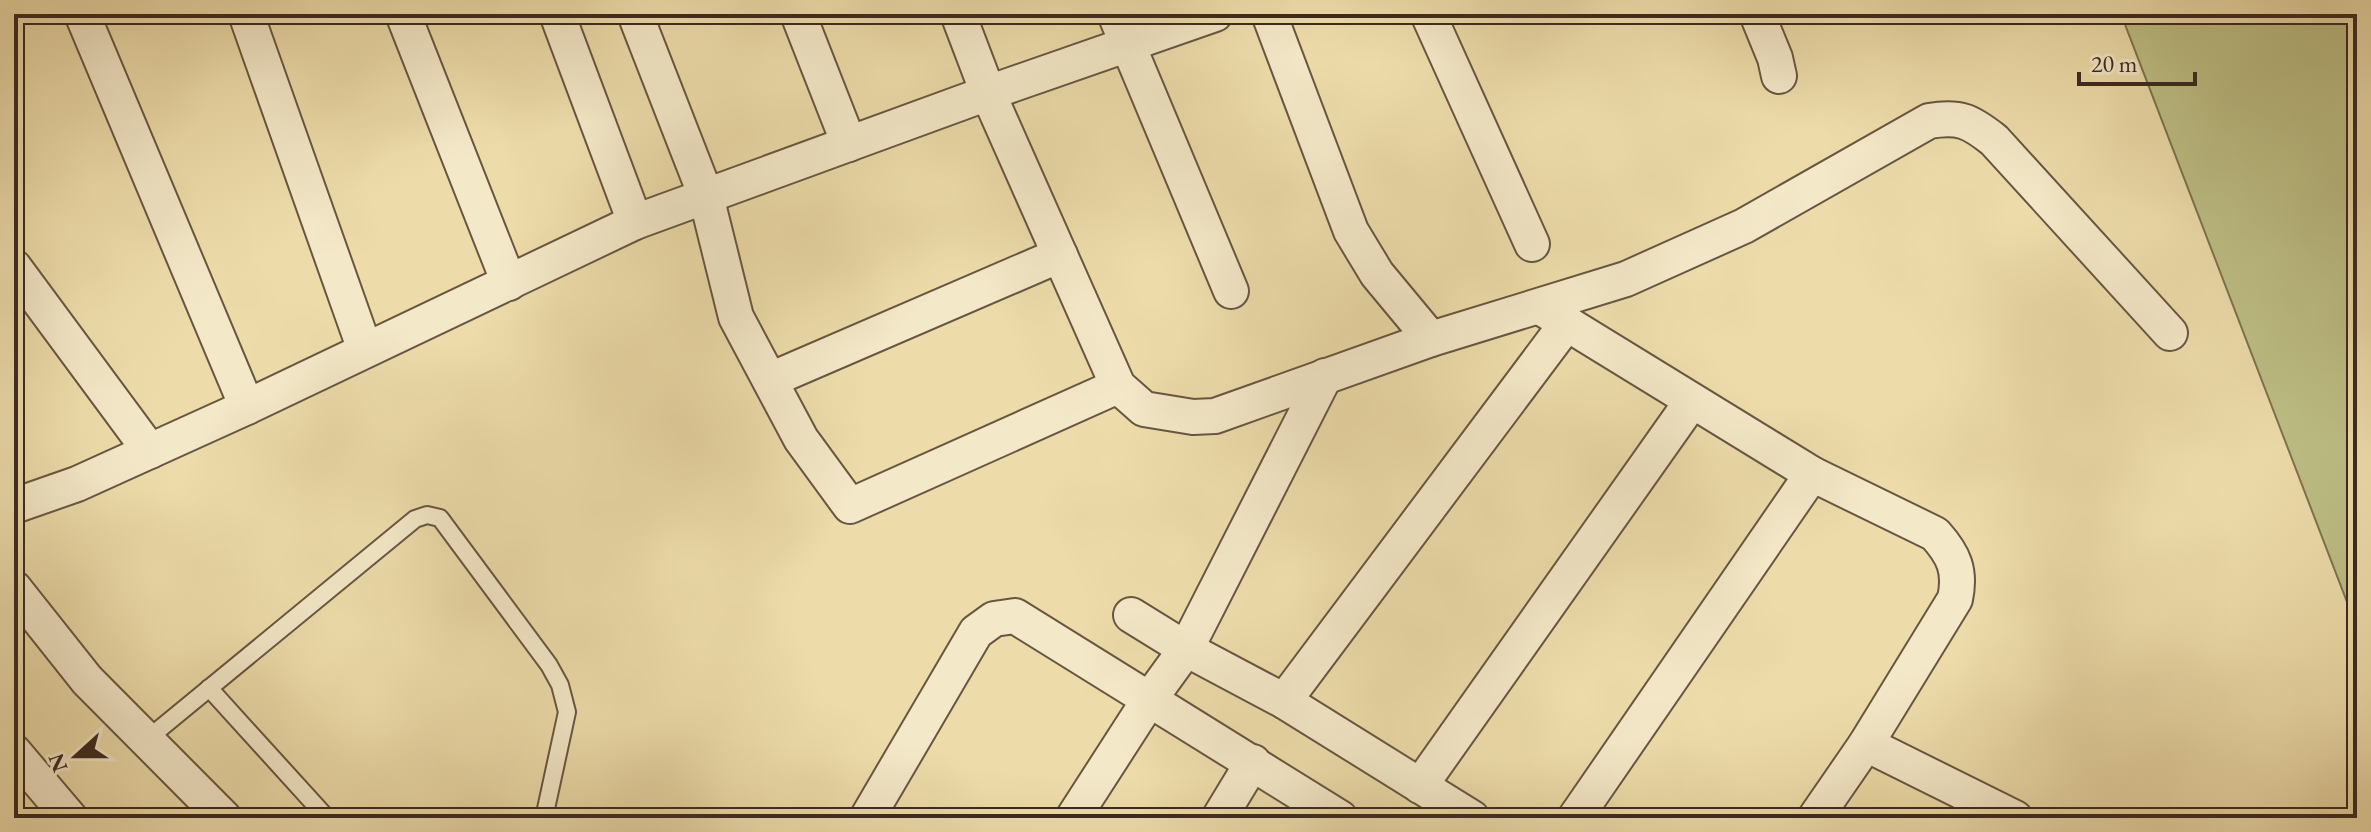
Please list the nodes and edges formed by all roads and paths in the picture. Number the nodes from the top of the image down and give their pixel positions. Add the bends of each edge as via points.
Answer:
1 (82, 14) edge
2 (246, 14) edge
3 (403, 14) edge
4 (557, 14) edge
5 (635, 14) edge
6 (798, 14) edge
7 (958, 14) edge
8 (1215, 14) edge
9 (1269, 14) edge
10 (1428, 14) edge
11 (1757, 14) edge
12 (1121, 29) edge
13 (1779, 76) dead end
14 (988, 93) junction
15 (849, 144) junction
16 (706, 196) junction
17 (635, 222) junction
18 (1532, 244) dead end
19 (1060, 255) junction
20 (14, 267) edge
21 (509, 283) junction
22 (1231, 291) dead end
23 (1553, 315) junction
24 (2170, 333) dead end
25 (1431, 339) junction
26 (365, 350) junction
27 (1325, 376) junction
28 (770, 380) junction
29 (1118, 386) junction
30 (1692, 401) junction
31 (247, 407) junction
32 (150, 451) junction
33 (1812, 474) junction
34 (14, 506) edge
35 (14, 588) edge
36 (1131, 615) dead end
37 (1186, 649) junction
38 (209, 688) junction
39 (1149, 700) junction
40 (1284, 701) junction
41 (145, 741) junction
42 (1866, 744) junction
43 (14, 752) edge
44 (1253, 762) junction
45 (1420, 786) junction
46 (70, 818) edge
47 (224, 818) edge
48 (327, 818) edge
49 (544, 818) edge
50 (867, 818) edge
51 (1073, 818) edge
52 (1219, 818) edge
53 (1340, 818) edge
54 (1472, 818) edge
55 (1575, 818) edge
56 (1815, 818) edge
57 (2015, 818) edge

1 - 31 street
2 - 26 street
3 - 21 street
4 - 17 street
5 - 16 street
6 - 15 street
7 - 14 street
8 - 12 street
9 - 25 street via 1351,231 1377,274
10 - 18 street
11 - 13 street
12 - 14 street
12 - 22 street
14 - 15 street
14 - 19 street
15 - 16 street
16 - 17 street
16 - 28 street via 736,317
17 - 21 street
19 - 28 street
19 - 29 street
20 - 32 street
21 - 26 street
23 - 24 street via 1744,226 1929,121 1948,118 1964,120 1994,140
23 - 25 street
23 - 30 street
23 - 40 street
25 - 27 street
26 - 31 street
27 - 29 street via 1204,418 1144,409
27 - 37 street
28 - 29 street via 808,451 850,506
30 - 33 street
30 - 45 street
31 - 32 street
32 - 34 street
33 - 42 street via 1935,534 1957,567 1955,599
33 - 55 street
35 - 41 street via 87,680
36 - 37 street
37 - 39 street
37 - 40 street
38 - 41 lane
38 - 48 lane
38 - 49 lane via 415,519 440,518 560,685 567,712
39 - 44 street
39 - 50 street via 1015,616 994,619 976,632
39 - 51 street
40 - 45 street
41 - 47 street
42 - 56 street
42 - 57 street
43 - 46 street
44 - 52 street
44 - 53 street
45 - 54 street

